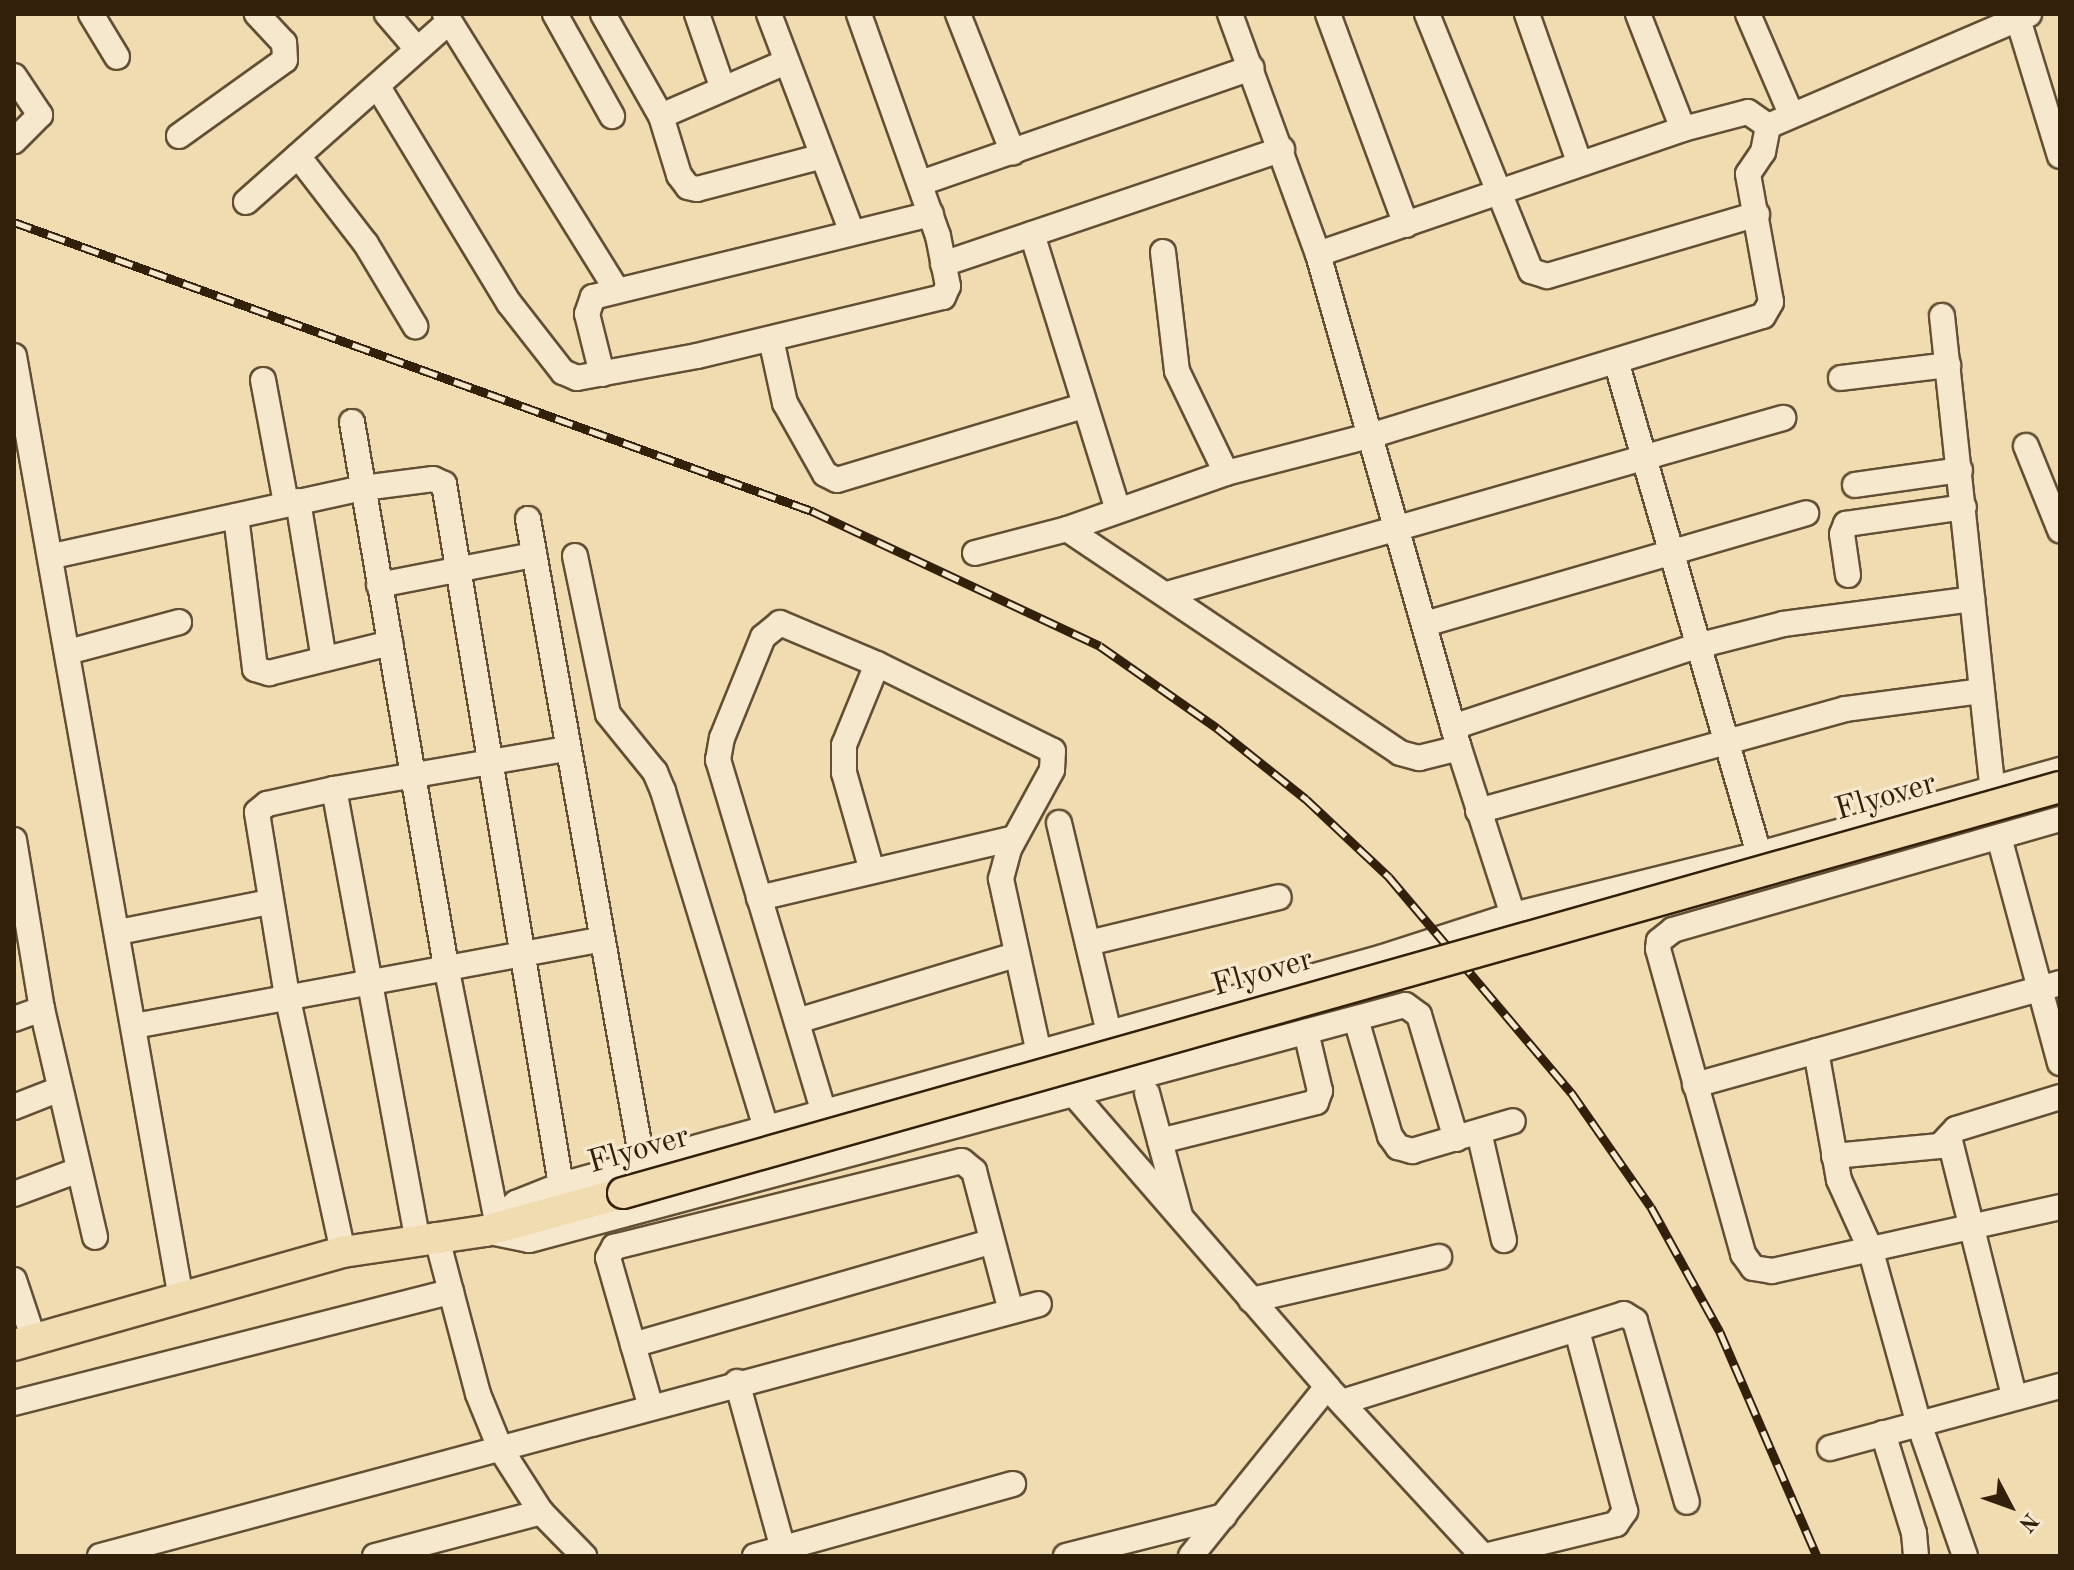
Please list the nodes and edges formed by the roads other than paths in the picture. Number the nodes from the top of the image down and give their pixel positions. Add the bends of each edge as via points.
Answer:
1 (91, 14) edge
2 (257, 14) edge
3 (387, 14) edge
4 (555, 14) edge
5 (603, 14) edge
6 (697, 14) edge
7 (769, 14) edge
8 (859, 14) edge
9 (958, 14) edge
10 (1230, 14) edge
11 (1328, 14) edge
12 (1427, 14) edge
13 (1527, 14) edge
14 (1638, 14) edge
15 (1748, 14) edge
16 (2023, 17) edge
17 (447, 18) edge
18 (417, 49) junction
19 (117, 57) dead end
20 (786, 62) junction
21 (1252, 68) junction
22 (14, 76) edge
23 (722, 86) junction
24 (378, 87) junction
25 (1791, 114) junction
26 (612, 116) dead end
27 (661, 116) junction
28 (1768, 126) junction
29 (1683, 129) junction
30 (179, 136) dead end
31 (14, 141) edge
32 (1282, 149) junction
33 (1013, 153) junction
34 (298, 156) junction
35 (2060, 156) edge
36 (820, 157) junction
37 (1579, 162) junction
38 (921, 183) junction
39 (1495, 193) junction
40 (246, 202) dead end
41 (931, 214) junction
42 (1757, 214) junction
43 (1406, 225) junction
44 (852, 233) junction
45 (1032, 234) junction
46 (1163, 252) dead end
47 (1318, 254) junction
48 (943, 264) junction
49 (616, 289) junction
50 (1942, 316) dead end
51 (415, 326) dead end
52 (771, 339) junction
53 (14, 356) edge
54 (1616, 361) junction
55 (1948, 365) junction
56 (602, 374) junction
57 (1841, 378) dead end
58 (263, 380) dead end
59 (1084, 406) junction
60 (1783, 418) dead end
61 (352, 422) dead end
62 (1373, 435) junction
63 (2026, 446) dead end
64 (1642, 459) junction
65 (1960, 470) junction
66 (1226, 473) junction
67 (1855, 485) dead end
68 (363, 488) junction
69 (292, 502) junction
70 (1964, 507) junction
71 (1118, 510) junction
72 (1806, 513) dead end
73 (236, 516) junction
74 (528, 519) dead end
75 (1399, 527) junction
76 (1067, 529) junction
77 (2060, 530) edge
78 (1669, 552) junction
79 (975, 553) dead end
80 (534, 555) junction
81 (53, 556) junction
82 (575, 556) dead end
83 (459, 570) junction
84 (1848, 575) dead end
85 (379, 585) junction
86 (1167, 594) junction
87 (1972, 599) junction
88 (179, 622) dead end
89 (1425, 624) junction
90 (390, 643) junction
91 (1697, 646) junction
92 (68, 652) junction
93 (324, 659) junction
94 (877, 664) junction
95 (1982, 691) junction
96 (1456, 737) junction
97 (1729, 744) junction
98 (566, 749) junction
99 (491, 763) junction
100 (2060, 770) edge
101 (413, 775) junction
102 (2060, 787) edge
103 (334, 789) junction
104 (1993, 790) junction
105 (1478, 811) junction
106 (2060, 819) edge
107 (1059, 823) dead end
108 (1999, 837) junction
109 (1014, 838) junction
110 (14, 840) edge
111 (1759, 854) junction
112 (872, 871) junction
113 (1668, 878) junction
114 (1279, 897) dead end
115 (759, 898) junction
116 (269, 902) junction
117 (1513, 915) junction
118 (21, 925) edge
119 (1673, 930) junction
120 (119, 932) junction
121 (600, 940) junction
122 (1088, 943) junction
123 (524, 951) junction
124 (1016, 955) junction
125 (446, 966) junction
126 (366, 981) junction
127 (2050, 985) edge
128 (287, 996) junction
129 (42, 1009) junction
130 (14, 1019) edge
131 (1356, 1019) junction
132 (797, 1021) junction
133 (134, 1026) junction
134 (1306, 1032) junction
135 (1109, 1033) junction
136 (1816, 1051) junction
137 (1039, 1054) junction
138 (2060, 1063) edge
139 (1695, 1085) junction
140 (60, 1089) junction
141 (1072, 1093) junction
142 (1147, 1093) dead end
143 (2060, 1097) edge
144 (14, 1107) edge
145 (824, 1113) junction
146 (1513, 1121) dead end
147 (766, 1127) junction
148 (1468, 1135) junction
149 (1949, 1137) junction
150 (1160, 1141) junction
151 (1834, 1156) junction
152 (642, 1160) junction
153 (79, 1170) junction
154 (561, 1185) junction
155 (14, 1194) edge
156 (2060, 1207) edge
157 (1181, 1221) junction
158 (491, 1224) junction
159 (1974, 1228) junction
160 (95, 1237) dead end
161 (427, 1237) junction
162 (1504, 1240) dead end
163 (991, 1242) junction
164 (1870, 1248) junction
165 (343, 1252) junction
166 (1439, 1257) dead end
167 (14, 1280) edge
168 (451, 1292) junction
169 (181, 1298) junction
170 (1251, 1300) junction
171 (1039, 1304) dead end
172 (1011, 1311) junction
173 (1577, 1331) junction
174 (24, 1342) edge
175 (633, 1345) junction
176 (737, 1382) junction
177 (2060, 1386) edge
178 (1335, 1394) junction
179 (2014, 1395) junction
180 (14, 1403) edge
181 (650, 1404) junction
182 (1918, 1421) junction
183 (1883, 1433) junction
184 (500, 1448) junction
185 (1830, 1448) dead end
186 (1013, 1484) dead end
187 (1687, 1502) dead end
188 (541, 1512) junction
189 (1224, 1516) junction
190 (784, 1552) edge
191 (100, 1556) edge
192 (375, 1556) edge
193 (584, 1556) edge
194 (755, 1556) edge
195 (1066, 1556) edge
196 (1191, 1556) edge
197 (1484, 1556) edge
198 (1916, 1556) edge
199 (1965, 1556) edge

1 - 19 street
2 - 30 street via 284,43 285,60
3 - 18 street
4 - 26 street
5 - 27 street
6 - 23 street
7 - 20 street
8 - 38 street
9 - 33 street
10 - 21 street
11 - 43 street
12 - 39 street
13 - 37 street
14 - 29 street
15 - 25 street
16 - 25 street
16 - 35 street
17 - 18 street
17 - 49 street
18 - 24 street
20 - 23 street
20 - 36 street
21 - 32 street
21 - 33 street
22 - 31 street via 40,115
23 - 27 street
24 - 34 street
24 - 56 street via 480,258 554,361 570,376
25 - 28 street
27 - 36 street via 679,175 688,187
28 - 29 street via 1748,112
28 - 42 street via 1763,152 1748,174
29 - 37 street
32 - 45 street
32 - 47 street
33 - 38 street
34 - 40 street
34 - 51 street via 366,244
36 - 44 street
37 - 39 street
38 - 41 street
39 - 42 street via 1526,266 1539,276
39 - 43 street
41 - 44 street
41 - 48 street
42 - 54 street via 1771,302 1768,313
43 - 47 street
44 - 49 street
45 - 48 street
45 - 59 street
46 - 66 street via 1177,371
47 - 62 street
48 - 52 street via 948,286 936,301
49 - 56 street via 593,297 586,307
50 - 55 street
52 - 56 street
52 - 59 street via 785,403 825,474 837,480
53 - 81 street
54 - 62 street
54 - 64 street
55 - 57 street
55 - 65 street
58 - 69 street
59 - 71 street
60 - 64 street
61 - 68 street
62 - 66 street
62 - 75 street
63 - 77 street
64 - 75 street
64 - 78 street
65 - 67 street
65 - 70 street
66 - 71 street
68 - 69 street
68 - 83 street via 440,480 446,489
68 - 85 street
69 - 73 street
69 - 93 street
70 - 84 street via 1846,524 1842,534
70 - 87 street
71 - 76 street
72 - 78 street
73 - 81 street
73 - 93 street via 255,669 269,673
74 - 80 street
75 - 86 street
75 - 89 street
76 - 79 street
76 - 86 street
78 - 89 street
78 - 91 street
80 - 83 street
80 - 98 street
81 - 92 street
82 - 147 street via 608,714 655,772 663,791
83 - 85 street
83 - 99 street
85 - 90 street
86 - 96 street via 1400,753 1419,758
87 - 91 street via 1783,624
87 - 95 street
88 - 92 street
89 - 96 street
90 - 93 street
90 - 101 street
91 - 96 street
91 - 97 street
92 - 120 street
94 - 109 street via 1053,751 1052,770
94 - 112 street via 847,733 843,758
94 - 115 street via 780,623 763,637 718,760
95 - 97 street via 1845,709
95 - 104 street
96 - 105 street
97 - 105 street
97 - 111 street
98 - 99 street
98 - 121 street
99 - 101 street
99 - 123 street
100 - 104 street
101 - 103 street
101 - 125 street
102 - 158 main road, Flyover, bridge via 623,1193
103 - 116 street via 267,804 257,812
103 - 126 street
104 - 111 street
105 - 117 street
106 - 108 street
107 - 122 street
108 - 119 street
108 - 127 street
109 - 112 street
109 - 124 street via 1001,879
110 - 118 street
111 - 113 street
112 - 115 street
113 - 117 street
113 - 119 street
114 - 122 street
115 - 132 street
116 - 120 street
116 - 128 street
117 - 135 street
118 - 129 street
119 - 139 street via 1659,941 1658,963
120 - 133 street
121 - 123 street
121 - 152 street
122 - 135 street
123 - 125 street
123 - 154 street
124 - 132 street
124 - 137 street
125 - 126 street
125 - 158 street
126 - 128 street
126 - 161 street
127 - 136 street
127 - 138 street
128 - 133 street
128 - 165 street
129 - 130 street
129 - 140 street
131 - 134 street
131 - 148 street via 1405,1005 1415,1009
131 - 148 street via 1393,1142 1412,1151
132 - 145 street
133 - 169 street
134 - 141 street
134 - 150 street via 1320,1091 1316,1102
135 - 137 street
136 - 139 street
136 - 151 street
137 - 141 street
137 - 145 street
139 - 164 street via 1748,1263 1761,1272 1772,1271
140 - 144 street
140 - 153 street
141 - 157 street
141 - 158 street via 529,1240
142 - 150 street
143 - 149 street via 1956,1129
145 - 147 street
146 - 148 street
147 - 152 street
148 - 162 street
149 - 151 street via 1940,1146
149 - 159 street
150 - 157 street
151 - 164 street
152 - 154 street
153 - 155 street
153 - 160 street
154 - 158 street
156 - 159 street
157 - 170 street
158 - 161 main road, Flyover
159 - 164 street
159 - 179 street
161 - 165 main road, Flyover
161 - 168 street
163 - 172 street
163 - 175 street
163 - 175 street via 974,1171 962,1161 614,1247 608,1258
164 - 182 street
165 - 169 main road, Flyover
166 - 170 street
167 - 174 street
168 - 180 street
168 - 184 street via 478,1394
169 - 174 main road, Flyover
170 - 178 street
171 - 172 street
172 - 176 street
173 - 178 street
173 - 187 street via 1616,1315 1635,1321
173 - 197 street via 1625,1511 1616,1524
175 - 181 street
176 - 181 street
176 - 190 street
177 - 179 street
178 - 189 street
178 - 197 street
179 - 182 street
181 - 184 street
182 - 183 street
182 - 199 street
183 - 185 street
183 - 198 street via 1914,1533
184 - 188 street
184 - 191 street
186 - 190 street
188 - 192 street
188 - 193 street
189 - 195 street
189 - 196 street
190 - 194 street

